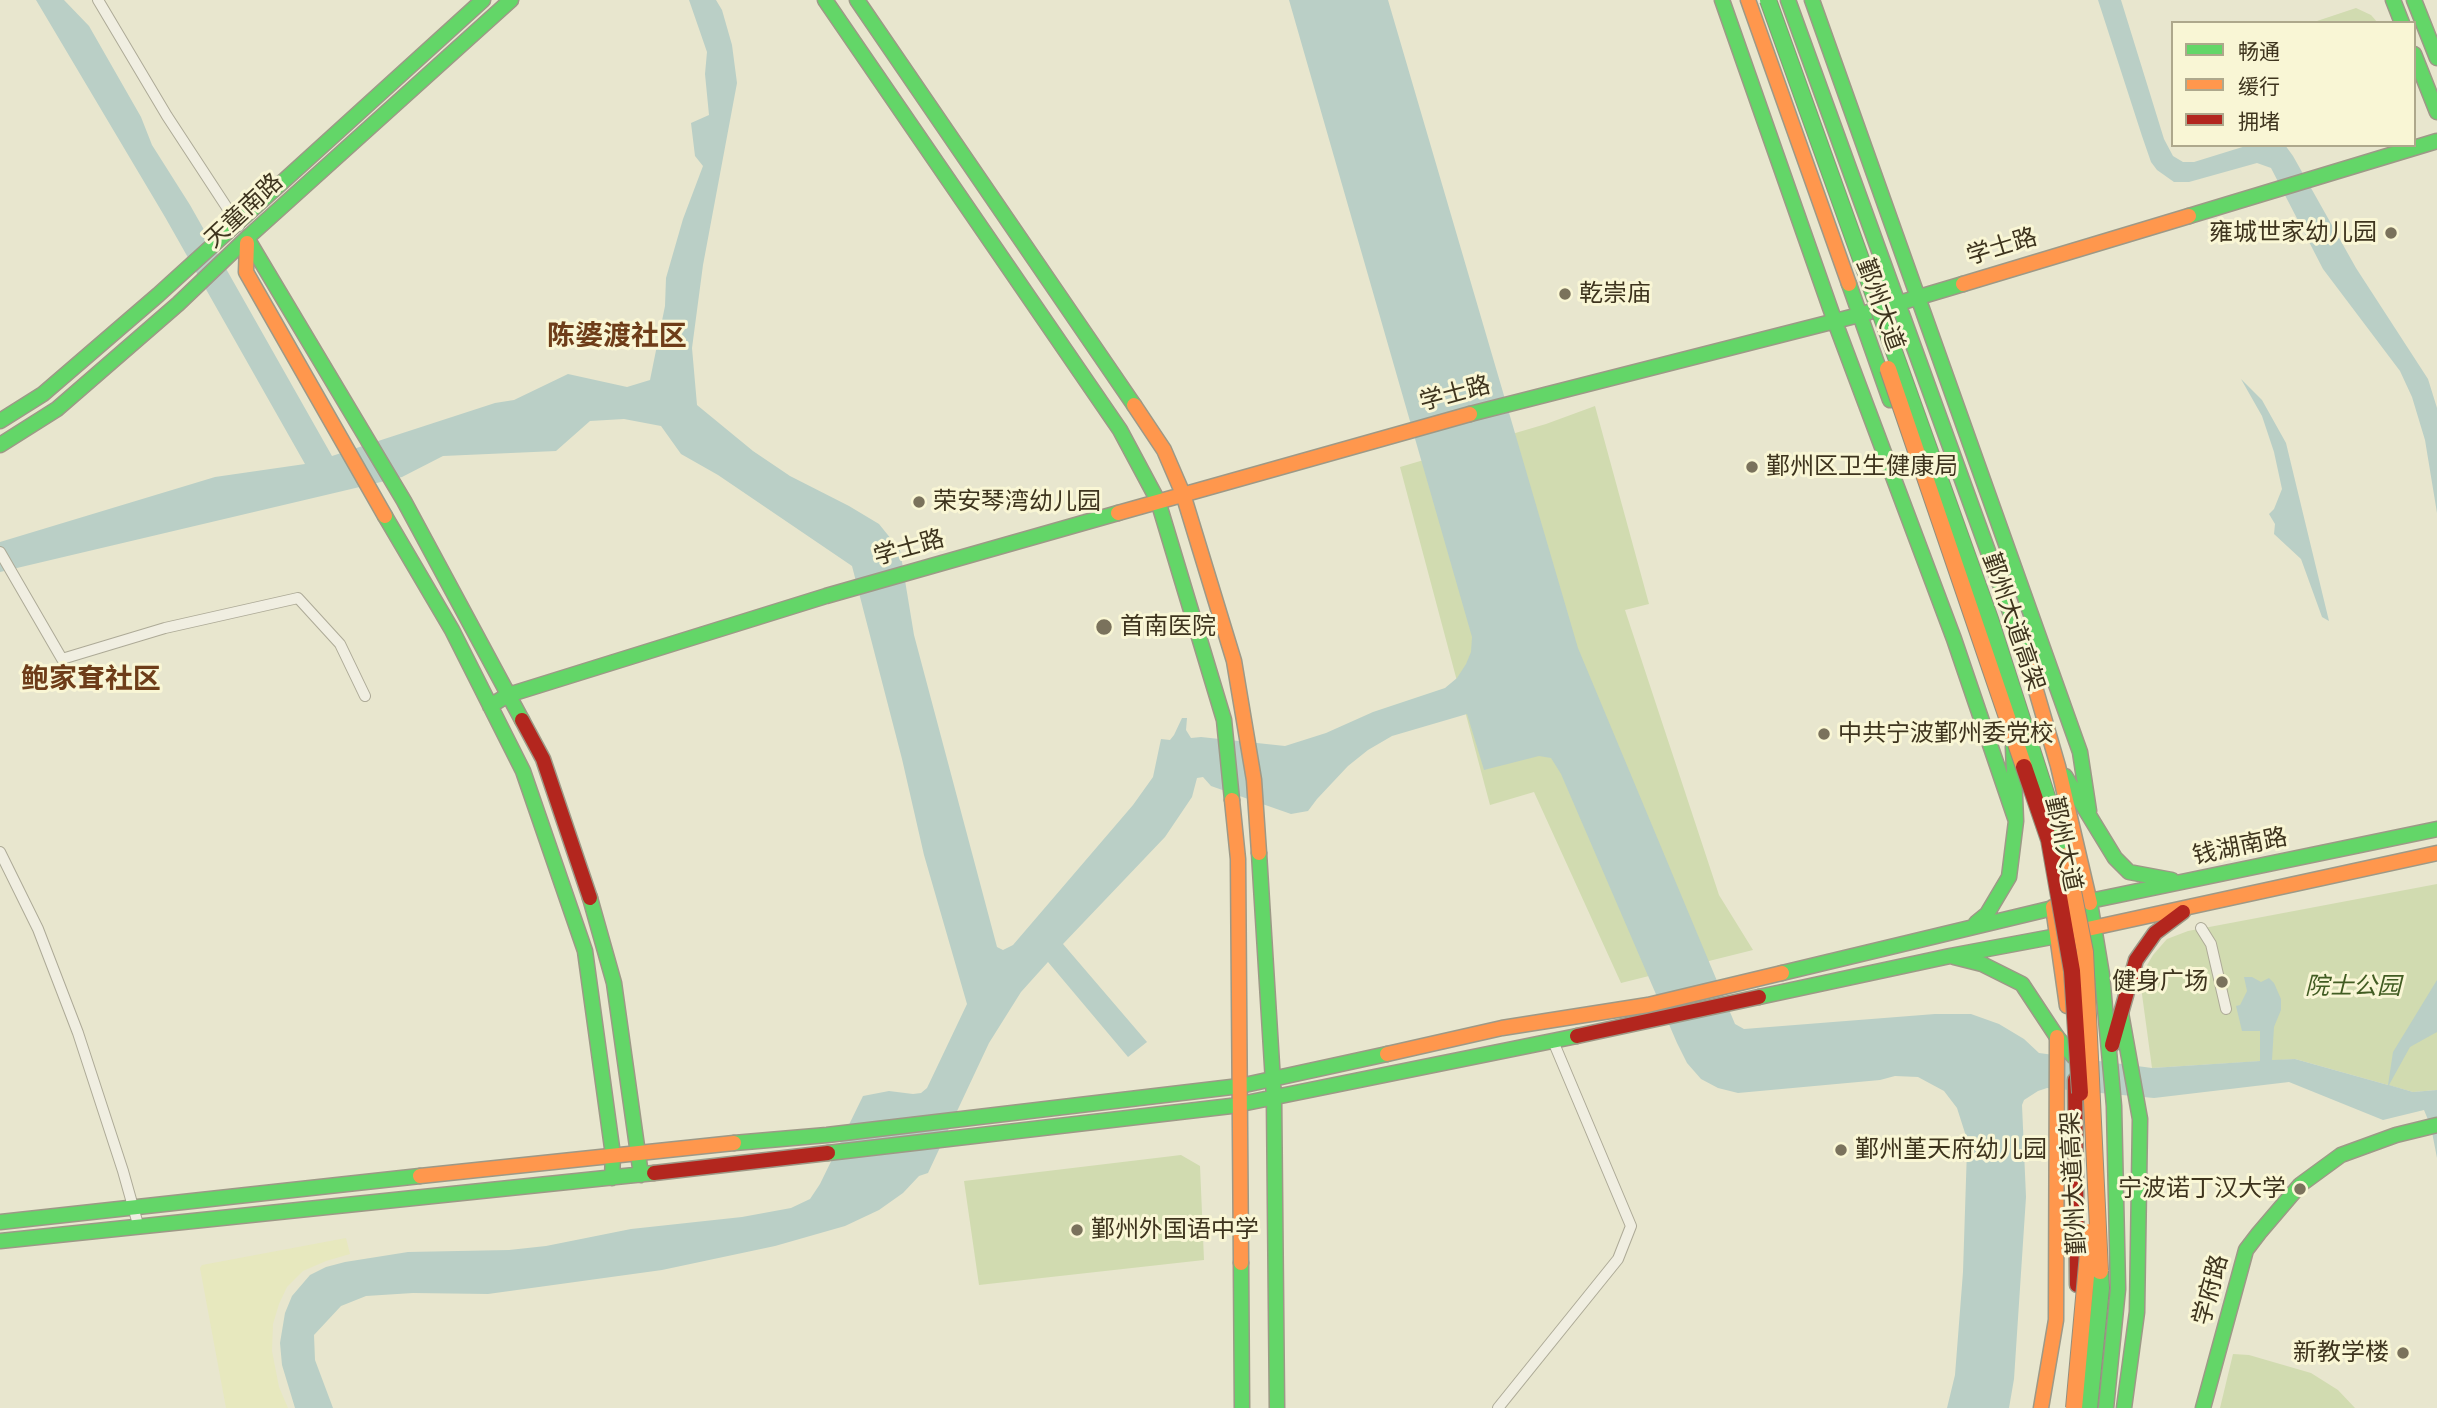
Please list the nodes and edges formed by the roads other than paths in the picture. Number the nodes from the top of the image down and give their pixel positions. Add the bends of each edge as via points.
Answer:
1 (98, 0) edge
2 (482, 0) edge
3 (511, 0) edge
4 (825, 0) edge
5 (857, 0) edge
6 (1722, 0) edge
7 (1748, 0) edge
8 (1756, 0) edge
9 (1768, 0) edge
10 (1788, 0) edge
11 (1812, 0) edge
12 (2393, 0) edge
13 (2414, 0) edge
14 (2401, 21) edge
15 (2437, 58) edge
16 (2416, 59) edge
17 (2437, 112) edge
18 (2437, 141) edge
19 (237, 222) junction
20 (242, 243) junction
21 (1916, 297) junction
22 (1897, 304) junction
23 (1859, 315) junction
24 (1835, 322) junction
25 (0, 421) edge
26 (0, 444) edge
27 (1183, 494) junction
28 (1158, 501) junction
29 (0, 552) edge
30 (508, 695) junction
31 (365, 696) dead end
32 (490, 706) junction
33 (2013, 747) junction
34 (2058, 766) junction
35 (2089, 813) junction
36 (2016, 821) junction
37 (2437, 829) edge
38 (0, 852) edge
39 (2437, 853) edge
40 (2185, 882) junction
41 (2090, 901) junction
42 (2053, 908) junction
43 (2187, 909) junction
44 (1970, 927) junction
45 (2093, 928) junction
46 (2201, 928) dead end
47 (2057, 936) junction
48 (1950, 956) junction
49 (2226, 1009) dead end
50 (2121, 1012) junction
51 (2057, 1037) junction
52 (1553, 1041) junction
53 (2074, 1057) junction
54 (2109, 1058) junction
55 (1272, 1080) junction
56 (1240, 1086) junction
57 (1274, 1098) junction
58 (1240, 1104) junction
59 (2434, 1126) edge
60 (638, 1152) junction
61 (613, 1155) junction
62 (641, 1175) junction
63 (612, 1178) junction
64 (133, 1207) junction
65 (0, 1222) edge
66 (139, 1228) junction
67 (0, 1241) edge
68 (1242, 1408) edge
69 (1277, 1408) edge
70 (1498, 1408) edge
71 (2041, 1408) edge
72 (2068, 1408) edge
73 (2074, 1408) edge
74 (2089, 1408) edge
75 (2106, 1408) edge
76 (2124, 1408) edge
77 (2203, 1408) edge

1 - 19 street
2 - 19 main road
3 - 20 main road, 天童南路
4 - 28 main road via 1120,429
5 - 27 main road via 1164,450
6 - 24 main road, 鄞州大道
7 - 23 main road, 鄞州大道
8 - 73 main road, 鄞州大道高架, bridge via 2049,840 2072,971 2090,1232
9 - 74 main road, 鄞州大道高架, bridge via 1985,606 2069,864 2085,952 2102,1288
10 - 22 main road, 鄞州大道
11 - 21 main road, 鄞州大道
12 - 14 main road
13 - 15 main road
16 - 17 main road
18 - 21 main road, 学士路
19 - 20 street
19 - 25 main road via 43,394
20 - 26 main road, 天童南路 via 57,409
20 - 30 main road via 257,257 404,501
20 - 32 main road via 246,272 452,630
21 - 22 main road, 学士路
21 - 35 main road, 鄞州大道 via 2080,752
22 - 23 main road, 学士路
22 - 34 main road, 鄞州大道 via 2018,630
23 - 24 main road, 学士路
23 - 33 main road, 鄞州大道
24 - 27 main road, 学士路 via 1517,401
24 - 36 main road, 鄞州大道 via 1954,639
27 - 28 main road, 学士路
27 - 55 main road via 1234,661 1254,780
28 - 30 main road, 学士路 via 826,596
28 - 56 main road via 1224,720 1238,859
29 - 31 street via 62,659 165,628 298,598 340,644
30 - 32 main road, 学士路
30 - 60 main road via 543,759 585,878 614,983
32 - 61 main road via 523,771 586,951
33 - 36 main road
33 - 42 main road, 鄞州大道 via 2039,818
34 - 35 main road
34 - 41 main road, 鄞州大道
35 - 40 main road via 2115,858 2129,872
36 - 44 main road via 2009,877 1987,914
37 - 40 main road, 钱湖南路
38 - 64 street via 38,929 73,1022
39 - 43 main road, 钱湖南路
40 - 41 main road, 钱湖南路
41 - 42 main road, 钱湖南路
41 - 45 main road, 鄞州大道
42 - 44 main road, 钱湖南路
42 - 47 main road, 鄞州大道
43 - 45 main road, 钱湖南路
43 - 50 main road via 2155,933 2136,960
44 - 55 main road, 钱湖南路 via 1648,1005 1502,1028
45 - 47 main road, 钱湖南路
45 - 54 main road, 鄞州大道
46 - 49 street via 2211,944
47 - 48 main road, 钱湖南路
47 - 53 main road, 鄞州大道
48 - 51 main road via 1982,964 2022,984
48 - 52 main road, 钱湖南路
50 - 54 main road
50 - 76 main road via 2140,1119 2137,1312
51 - 53 main road
51 - 71 main road via 2056,1320
52 - 57 main road, 钱湖南路
52 - 70 street via 1631,1226 1618,1259
53 - 72 main road, 鄞州大道 via 2078,1272
54 - 75 main road, 鄞州大道 via 2118,1289
55 - 56 main road, 钱湖南路
55 - 57 main road
56 - 58 main road
56 - 60 main road, 钱湖南路 via 827,1135
57 - 58 main road, 钱湖南路
57 - 69 main road
58 - 62 main road, 钱湖南路
58 - 68 main road
59 - 77 main road, 学府路 via 2342,1155 2300,1185 2246,1250
60 - 61 main road, 钱湖南路
60 - 62 main road
61 - 63 main road
61 - 64 main road, 钱湖南路
62 - 63 main road, 钱湖南路
63 - 66 main road, 钱湖南路
64 - 65 main road, 钱湖南路
64 - 66 street
66 - 67 main road, 钱湖南路

